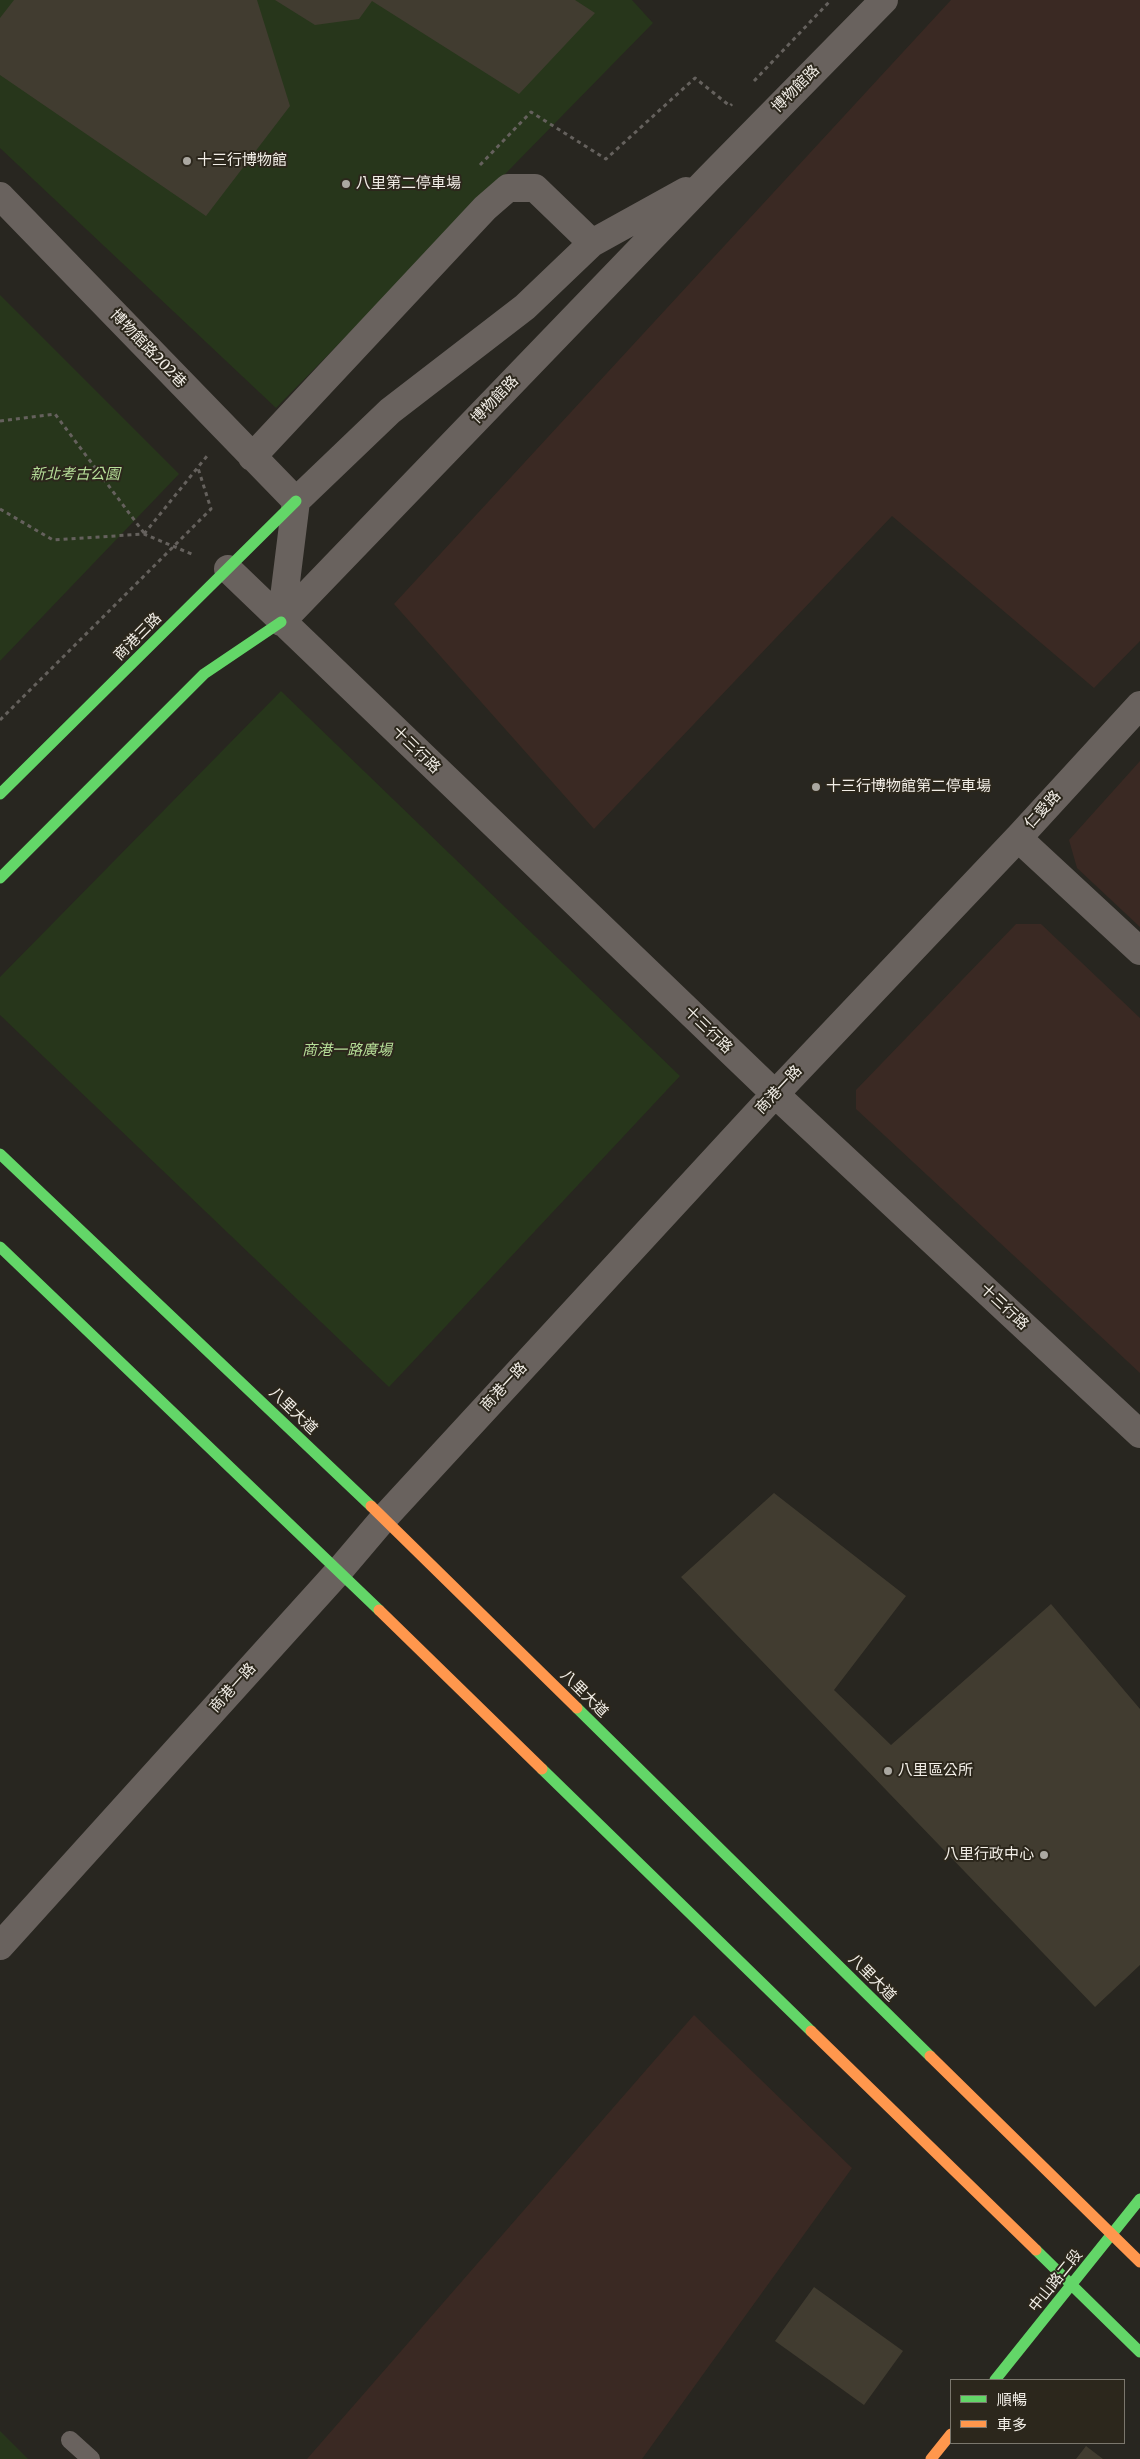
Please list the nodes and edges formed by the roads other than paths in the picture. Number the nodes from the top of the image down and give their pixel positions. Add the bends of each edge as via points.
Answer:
1 (884, 0) edge
2 (709, 178) junction
3 (0, 196) edge
4 (592, 243) junction
5 (252, 457) junction
6 (296, 501) junction
7 (228, 569) junction
8 (281, 622) junction
9 (1140, 705) edge
10 (0, 794) edge
11 (1018, 838) junction
12 (0, 878) edge
13 (1140, 951) edge
14 (775, 1094) junction
15 (0, 1154) edge
16 (0, 1247) edge
17 (1140, 1434) edge
18 (384, 1518) junction
19 (339, 1571) junction
20 (0, 1946) edge
21 (1140, 2199) edge
22 (1112, 2235) junction
23 (1140, 2262) edge
24 (1071, 2286) junction
25 (1140, 2352) edge
26 (996, 2379) edge
27 (950, 2435) edge
28 (70, 2440) dead end
29 (91, 2459) edge
30 (931, 2459) edge

1 - 2 street, 博物館路
2 - 4 street, 博物館路
2 - 8 street, 博物館路
3 - 5 street, 博物館路202巷
4 - 5 street via 535,188 508,188 485,208
4 - 6 street, 博物館路 via 525,306 390,411
5 - 6 street, 博物館路202巷
6 - 7 street, 商港三路
6 - 8 street
7 - 8 street, 十三行路
7 - 10 street, 商港三路
8 - 12 street via 204,674
8 - 14 street, 十三行路
9 - 11 street, 仁愛路
11 - 13 street, 仁愛路
11 - 14 street, 商港一路
14 - 17 street, 十三行路
14 - 18 street, 商港一路
15 - 18 street, 八里大道
16 - 19 street
18 - 19 street, 商港一路
18 - 22 street, 八里大道
19 - 20 street, 商港一路
19 - 24 street
21 - 22 street, 中山路二段
22 - 23 street, 八里大道
22 - 24 street, 中山路二段
24 - 25 street
24 - 26 street, 中山路二段
27 - 30 street
28 - 29 lane

